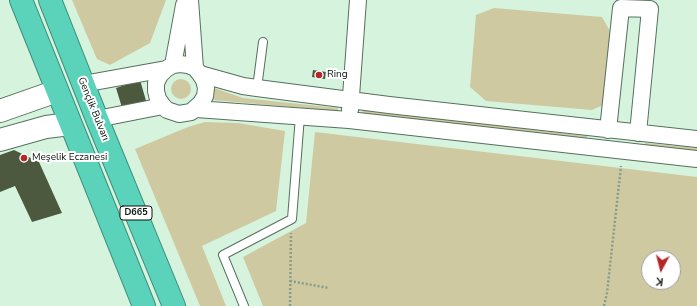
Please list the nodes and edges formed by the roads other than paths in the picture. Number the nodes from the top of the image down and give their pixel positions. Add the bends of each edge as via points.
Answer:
1 (21, 0) edge
2 (50, 0) edge
3 (186, 0) edge
4 (190, 0) edge
5 (358, 0) edge
6 (263, 42) dead end
7 (169, 67) junction
8 (198, 71) junction
9 (83, 84) junction
10 (257, 88) junction
11 (57, 91) junction
12 (351, 100) junction
13 (163, 106) junction
14 (196, 109) junction
15 (0, 111) edge
16 (300, 116) junction
17 (97, 119) junction
18 (349, 120) junction
19 (70, 124) junction
20 (608, 130) junction
21 (631, 132) junction
22 (697, 139) edge
23 (0, 140) edge
24 (623, 150) junction
25 (697, 159) edge
26 (144, 306) edge
27 (174, 306) edge
28 (244, 306) edge

1 - 11 highway
2 - 9 highway, Gençlik Bulvarı / D665
3 - 7 street
4 - 8 street
5 - 12 street
6 - 10 lane
7 - 8 street via 188,65
7 - 9 street
7 - 13 street via 156,83 158,99
8 - 10 street
8 - 14 street via 206,88 205,96
9 - 11 highway
9 - 17 highway, Gençlik Bulvarı / D665
10 - 12 street
11 - 15 main road
11 - 19 highway
12 - 18 street
12 - 20 street
13 - 14 street via 179,114
13 - 17 street
14 - 16 street
16 - 18 street
16 - 28 lane via 292,219 223,255
17 - 19 highway
17 - 27 highway, Gençlik Bulvarı / D665
18 - 24 street
19 - 23 main road via 46,127
19 - 26 highway, D665
20 - 21 street
20 - 21 street via 621,8 650,9
21 - 22 street
21 - 24 street
24 - 25 street

